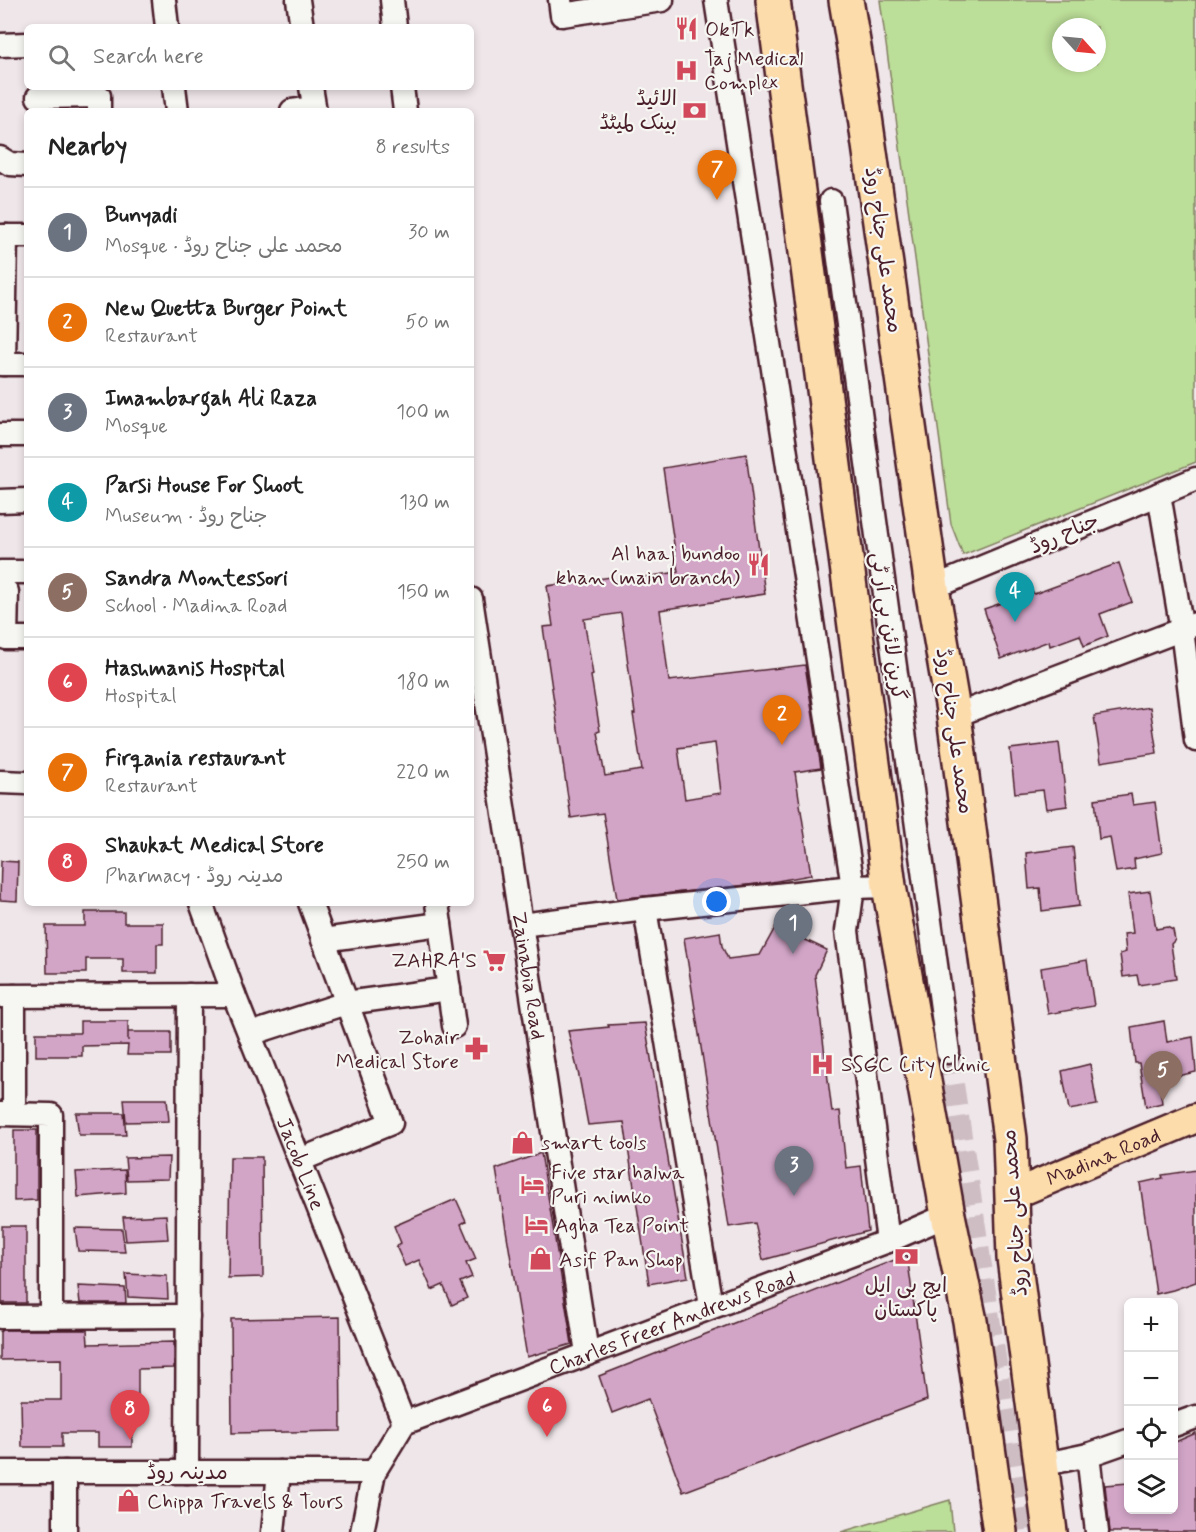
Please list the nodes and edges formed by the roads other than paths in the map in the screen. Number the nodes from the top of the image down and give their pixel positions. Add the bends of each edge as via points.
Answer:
1 (164, 0) edge
2 (298, 0) edge
3 (392, 0) edge
4 (560, 0) edge
5 (662, 0) edge
6 (717, 0) edge
7 (773, 0) edge
8 (846, 0) edge
9 (167, 24) edge
10 (302, 24) edge
11 (395, 24) edge
12 (24, 44) edge
13 (0, 45) edge
14 (174, 90) edge
15 (402, 90) edge
16 (38, 96) dead end
17 (313, 102) edge
18 (99, 108) edge
19 (177, 108) edge
20 (299, 108) edge
21 (405, 108) edge
22 (0, 158) edge
23 (24, 165) edge
24 (831, 201) dead end
25 (11, 236) edge
26 (3, 301) edge
27 (2, 364) edge
28 (24, 364) edge
29 (0, 435) edge
30 (24, 435) edge
31 (1196, 479) edge
32 (1159, 494) junction
33 (24, 500) edge
34 (0, 501) edge
35 (0, 572) edge
36 (24, 572) edge
37 (0, 585) edge
38 (932, 588) junction
39 (474, 619) edge
40 (1189, 627) edge
41 (24, 638) edge
42 (954, 716) junction
43 (1196, 740) edge
44 (0, 782) edge
45 (24, 783) edge
46 (889, 886) junction
47 (853, 887) junction
48 (202, 906) edge
49 (311, 906) edge
50 (645, 909) junction
51 (438, 914) edge
52 (521, 925) junction
53 (323, 940) junction
54 (448, 989) junction
55 (189, 995) junction
56 (234, 995) junction
57 (7, 996) edge
58 (346, 1003) junction
59 (454, 1026) dead end
60 (250, 1034) junction
61 (948, 1052) tunnel mouth
62 (7, 1114) edge
63 (1196, 1118) edge
64 (300, 1160) junction
65 (1012, 1195) junction
66 (948, 1215) junction
67 (888, 1241) junction
68 (711, 1306) junction
69 (188, 1316) junction
70 (0, 1317) edge
71 (51, 1317) junction
72 (587, 1353) junction
73 (1196, 1417) edge
74 (404, 1423) junction
75 (1178, 1423) edge
76 (1124, 1442) edge
77 (1088, 1455) junction
78 (1041, 1465) junction
79 (0, 1472) edge
80 (65, 1472) junction
81 (188, 1472) junction
82 (279, 1472) junction
83 (374, 1472) junction
84 (65, 1532) edge
85 (273, 1532) edge
86 (362, 1532) edge
87 (1000, 1532) edge
88 (1050, 1532) edge
89 (1097, 1532) edge

1 - 9 street
2 - 10 street
3 - 11 street
4 - 5 street via 562,15
6 - 47 street
7 - 46 highway
8 - 38 highway, محمد علی جناح روڈ
12 - 13 street
14 - 19 street
15 - 21 street
16 - 18 street via 99,96
17 - 20 street
22 - 23 street via 10,164
24 - 61 street, گرین لائن بی آر ٹی
25 - 26 street
26 - 27 street
27 - 28 street
29 - 30 street
31 - 32 street, جناح روڈ
32 - 38 street, جناح روڈ
32 - 40 street
33 - 34 street
35 - 36 street
37 - 41 street via 7,592 6,638
38 - 42 highway, محمد علی جناح روڈ
39 - 52 street, Zainabia Road
40 - 42 street
40 - 43 street
42 - 65 highway, محمد علی جناح روڈ via 1010,1139
44 - 45 street
46 - 47 street
46 - 66 highway
47 - 50 street
47 - 67 street via 847,932
48 - 56 street, Jacob Line
49 - 53 street
50 - 52 street
50 - 68 street
51 - 53 street
51 - 54 street
52 - 72 street, Zainabia Road
53 - 58 street
54 - 58 street
54 - 59 street
55 - 56 street
55 - 57 street
55 - 69 street
56 - 60 street, Jacob Line
57 - 62 street
58 - 60 street
58 - 64 street via 391,1124
60 - 64 street, Jacob Line
62 - 71 street via 51,1115
63 - 65 main road, Madina Road
64 - 74 street, Jacob Line
65 - 78 highway, محمد علی جناح روڈ via 1014,1258
66 - 67 street, Charles Freer Andrews Road
66 - 87 highway via 970,1321
67 - 68 street, Charles Freer Andrews Road
68 - 72 street, Charles Freer Andrews Road
69 - 71 street
69 - 81 street
70 - 71 street
72 - 74 street, Charles Freer Andrews Road
73 - 75 street
74 - 83 street
76 - 77 street
77 - 78 street
77 - 89 street
78 - 88 highway, محمد علی جناح روڈ
79 - 80 street, مدینہ روڈ
80 - 81 street, مدینہ روڈ
80 - 84 street
81 - 82 street, مدینہ روڈ
82 - 83 street, مدینہ روڈ
82 - 85 street
83 - 86 street

